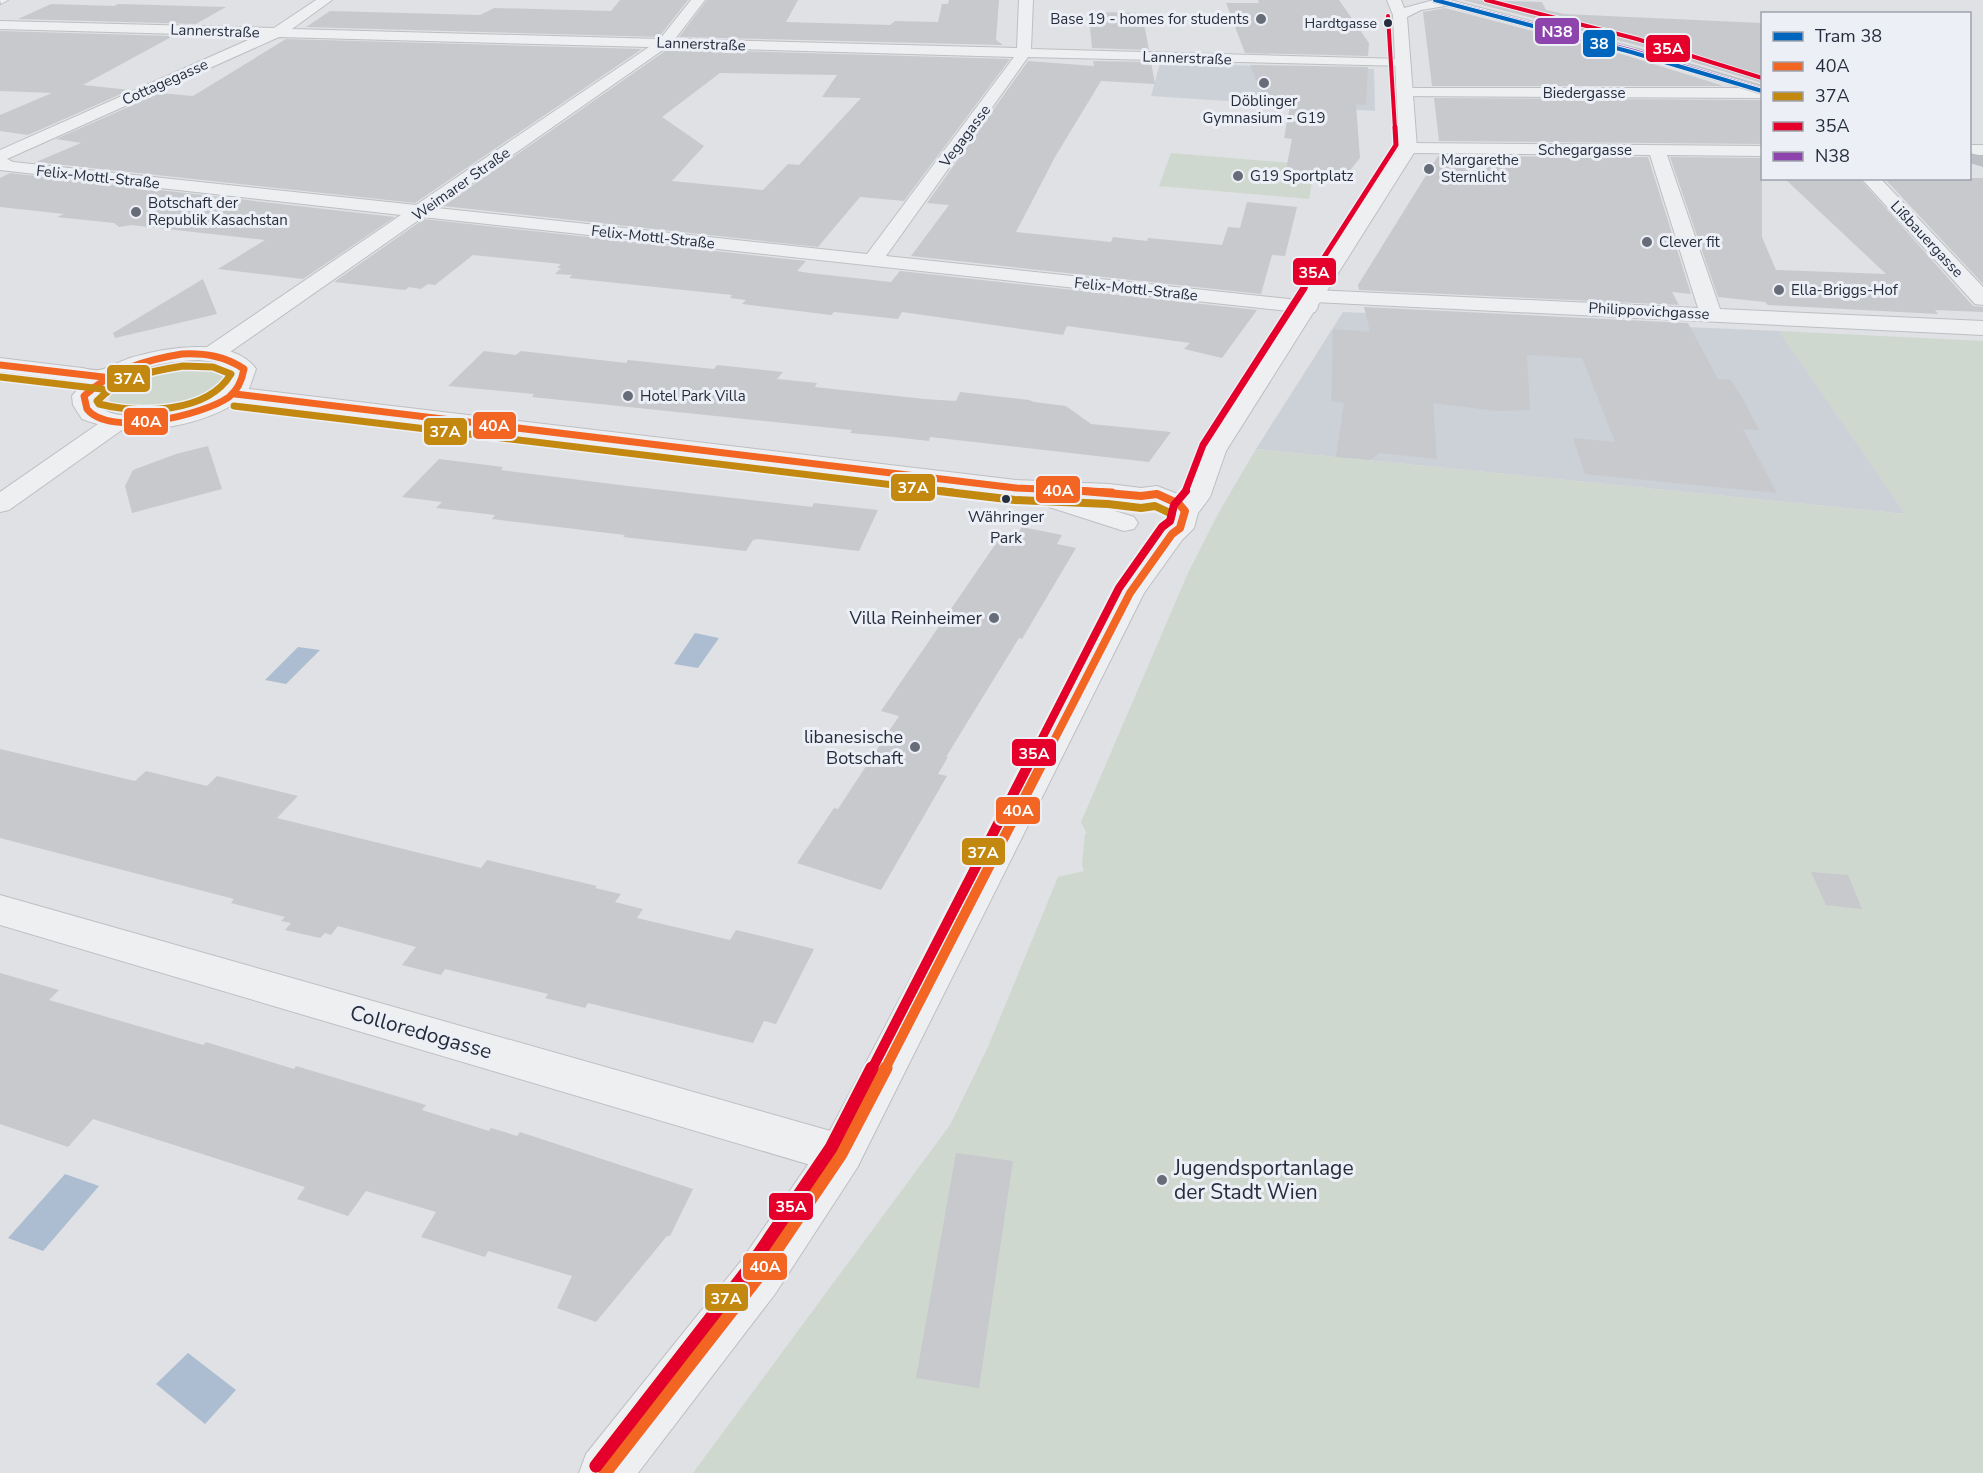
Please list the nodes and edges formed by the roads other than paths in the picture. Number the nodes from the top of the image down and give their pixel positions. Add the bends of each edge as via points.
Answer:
1 (325, 0) edge
2 (698, 0) edge
3 (1026, 0) edge
4 (1394, 0) edge
5 (1443, 1) edge
6 (1400, 15) junction
7 (0, 25) edge
8 (276, 33) junction
9 (664, 43) junction
10 (1024, 53) junction
11 (1402, 63) junction
12 (1761, 91) edge
13 (1761, 91) edge
14 (1405, 93) junction
15 (1408, 148) junction
16 (1657, 150) junction
17 (1761, 151) edge
18 (0, 156) edge
19 (0, 163) edge
20 (1872, 180) edge
21 (420, 212) junction
22 (873, 260) junction
23 (1983, 298) edge
24 (1310, 302) junction
25 (1711, 314) junction
26 (1983, 328) edge
27 (212, 354) junction
28 (0, 365) edge
29 (103, 377) junction
30 (235, 394) junction
31 (117, 422) junction
32 (1213, 451) junction
33 (1016, 488) junction
34 (1149, 495) junction
35 (0, 504) edge
36 (1179, 522) junction
37 (1127, 528) junction
38 (1130, 593) junction
39 (0, 910) edge
40 (842, 1154) junction
41 (605, 1473) edge

1 - 8 street, Cottagegasse
2 - 9 street, Weimarer Straße
3 - 10 street
4 - 6 street
5 - 6 street
5 - 12 main road via 1634,51
6 - 11 street
7 - 8 street, Lannerstraße
8 - 9 street, Lannerstraße
8 - 18 street, Cottagegasse
9 - 10 street, Lannerstraße
9 - 21 street, Weimarer Straße
10 - 11 street, Lannerstraße
10 - 22 street, Vegagasse
11 - 14 street
13 - 14 street, Biedergasse
14 - 15 street
15 - 16 street, Schegargasse
15 - 24 street
16 - 17 street, Schegargasse
16 - 25 street
19 - 21 street, Felix-Mottl-Straße
20 - 23 street, Lißbauergasse
21 - 22 street, Felix-Mottl-Straße
21 - 27 street, Weimarer Straße
22 - 24 street, Felix-Mottl-Straße
24 - 25 street, Philippovichgasse
24 - 32 street
25 - 26 street, Philippovichgasse
27 - 29 street via 152,358
27 - 30 street via 234,360 244,369 245,380
28 - 29 street
29 - 31 street via 84,396 86,405 91,414
30 - 31 street via 188,415
30 - 33 street
31 - 35 street
32 - 34 street
32 - 36 street via 1197,497
33 - 34 street
33 - 37 street
34 - 36 street via 1179,504
34 - 37 street
36 - 37 street via 1162,536
36 - 38 street
37 - 38 street via 1134,560
38 - 40 street
39 - 40 street, Colloredogasse
40 - 41 street via 754,1282

